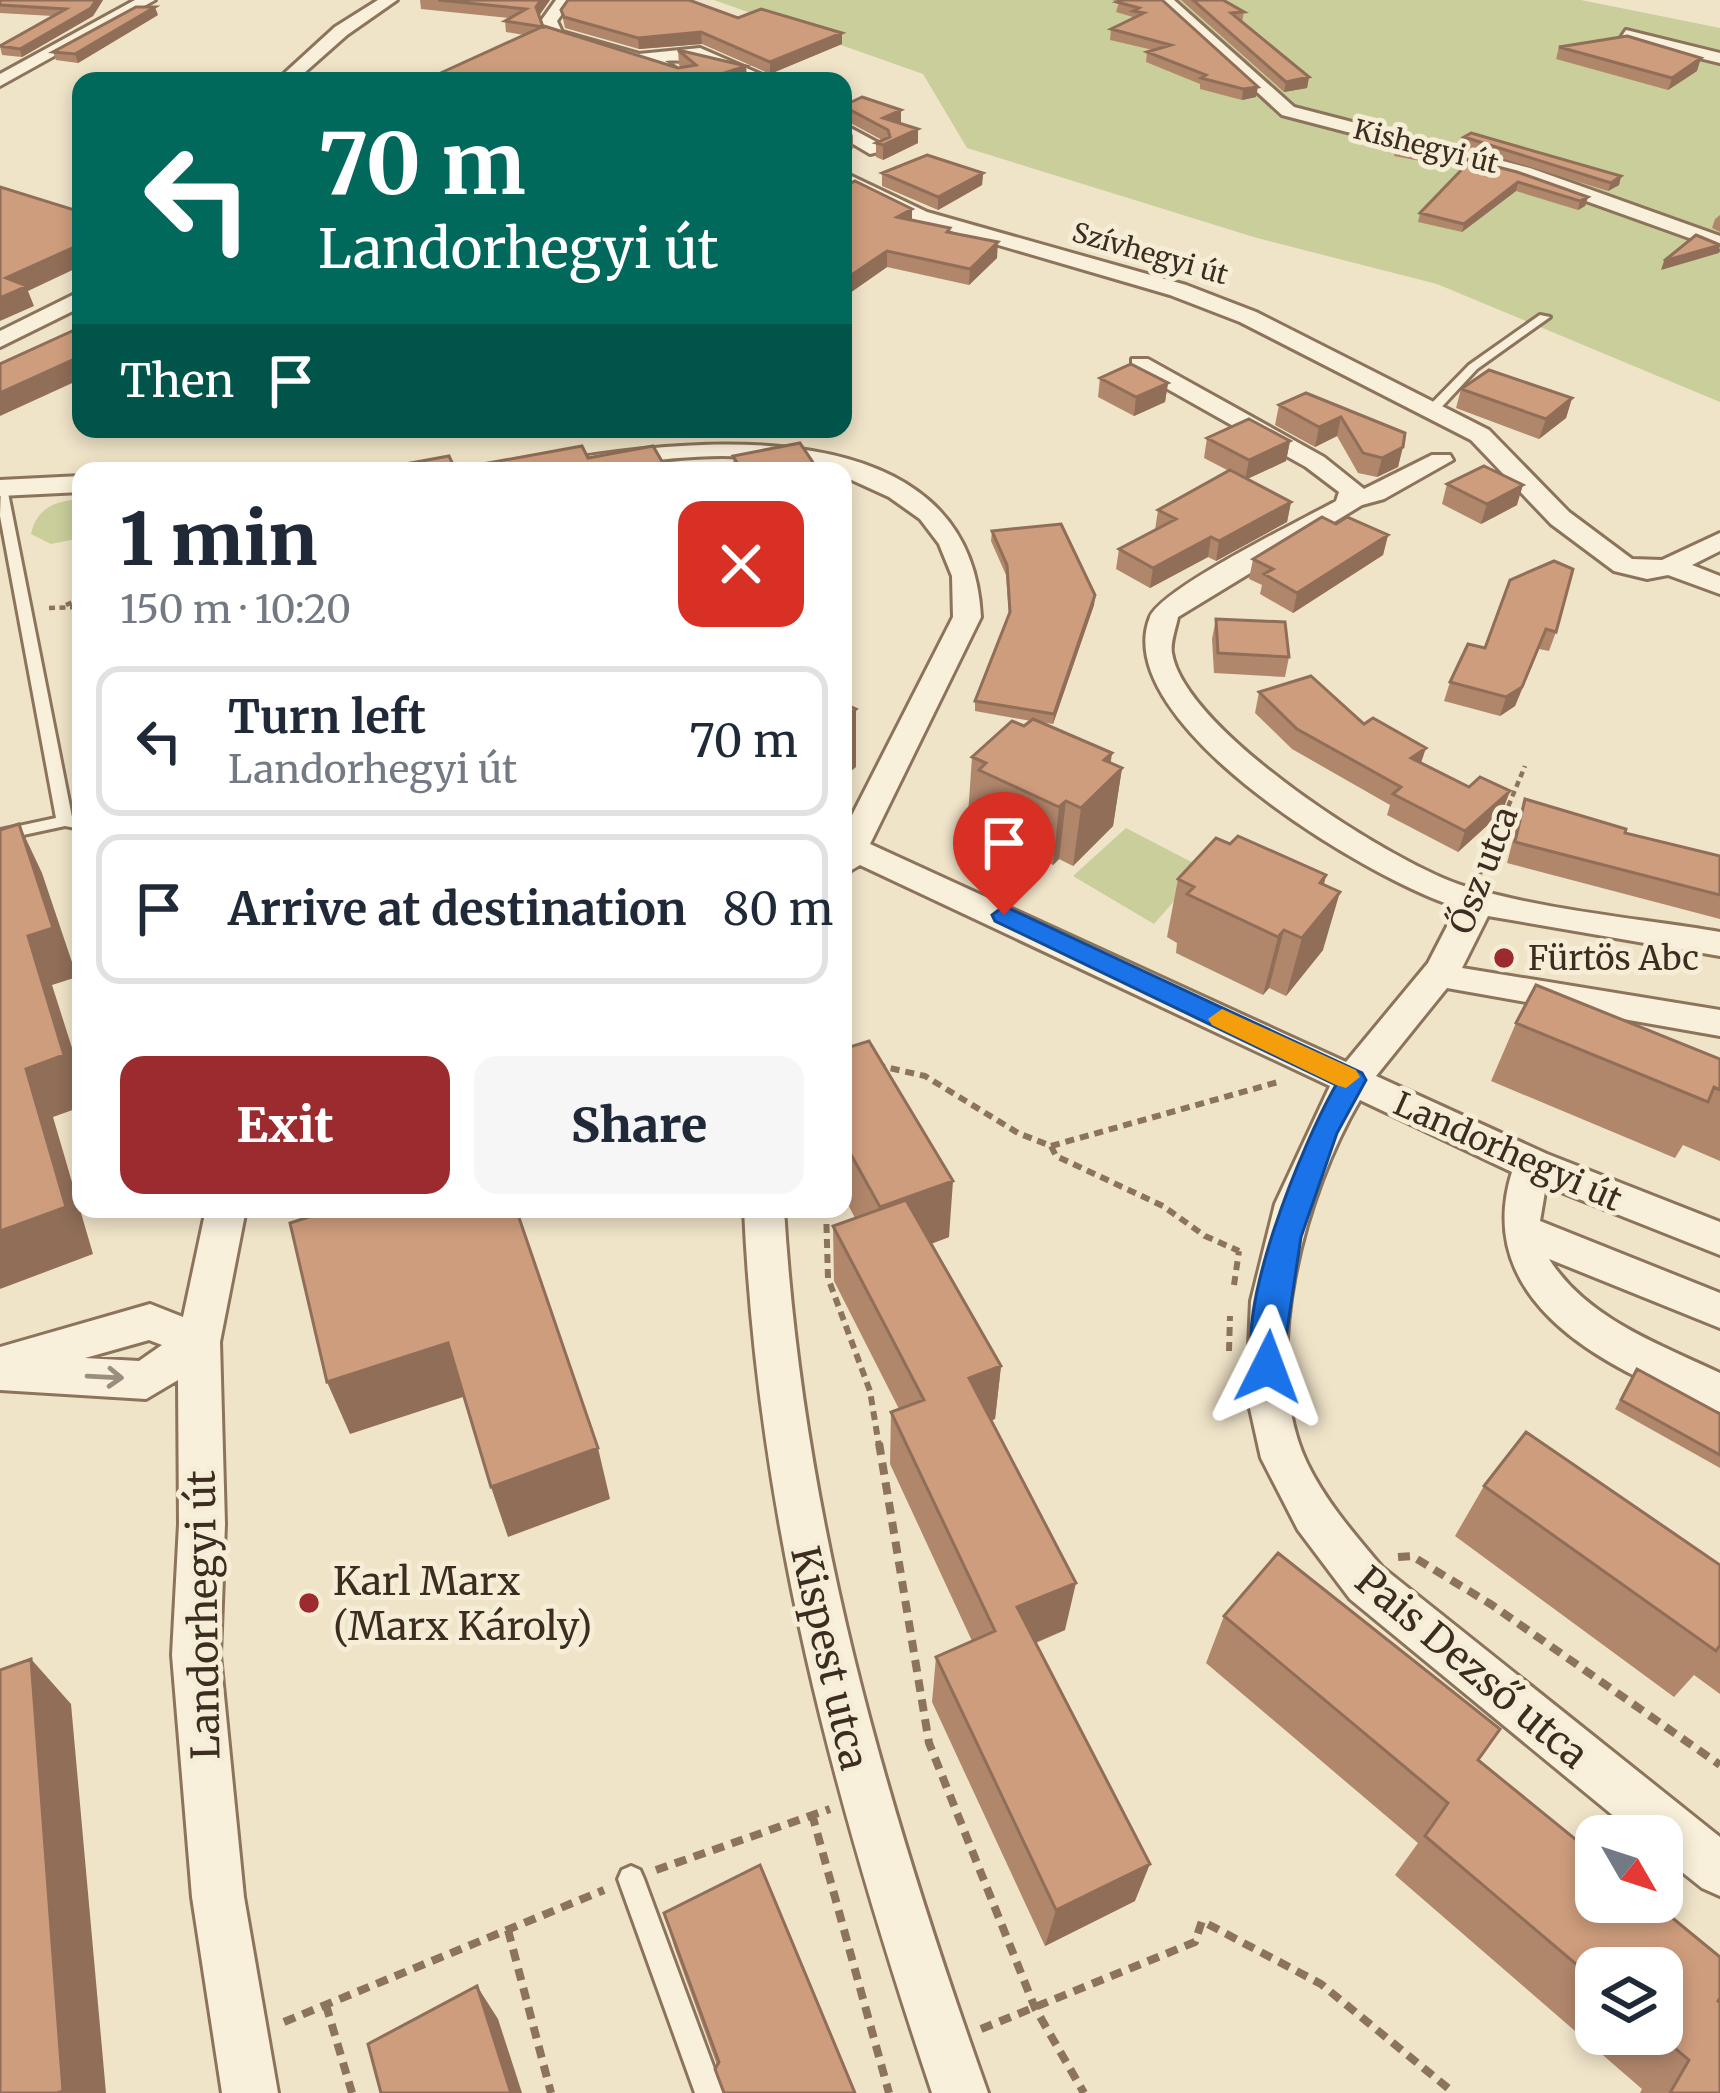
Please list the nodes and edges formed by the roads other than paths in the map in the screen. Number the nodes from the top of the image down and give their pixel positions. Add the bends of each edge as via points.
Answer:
1 (147, 0) edge
2 (389, 0) edge
3 (564, 0) edge
4 (1165, 0) edge
5 (1626, 35) edge
6 (639, 58) junction
7 (1720, 58) edge
8 (295, 72) edge
9 (666, 72) edge
10 (744, 72) edge
11 (0, 81) edge
12 (852, 135) edge
13 (877, 150) edge
14 (852, 182) edge
15 (1720, 243) edge
16 (72, 303) edge
17 (1544, 317) dead end
18 (0, 340) edge
19 (1140, 364) edge
20 (1432, 410) junction
21 (1441, 460) dead end
22 (610, 462) edge
23 (811, 462) edge
24 (852, 475) edge
25 (72, 484) edge
26 (1, 488) edge
27 (1353, 499) junction
28 (1720, 541) edge
29 (1670, 566) junction
30 (1720, 586) edge
31 (72, 818) edge
32 (72, 823) edge
33 (0, 835) edge
34 (852, 839) edge
35 (852, 855) edge
36 (1476, 901) junction
37 (1720, 944) edge
38 (1438, 974) junction
39 (1720, 1023) edge
40 (1352, 1080) junction
41 (1533, 1166) junction
42 (224, 1218) edge
43 (765, 1218) edge
44 (1520, 1230) junction
45 (1720, 1239) edge
46 (1720, 1311) edge
47 (199, 1342) junction
48 (0, 1368) edge
49 (1720, 1394) edge
50 (1720, 1870) edge
51 (632, 1879) road end
52 (250, 2093) edge
53 (709, 2093) edge
54 (960, 2093) edge

1 - 11 street
2 - 8 street
3 - 6 street via 549,20 555,34
4 - 15 street, Kishegyi út via 1288,111 1522,172
5 - 7 street
6 - 9 street
6 - 10 street via 694,52
12 - 13 street
14 - 20 street, Szívhegyi út via 920,216 1220,303
16 - 18 street
17 - 20 lane via 1473,367
19 - 27 street via 1315,462 1352,489
20 - 29 street, Szívhegyi út via 1480,435 1605,554 1647,571
21 - 27 street
22 - 23 street via 702,449
24 - 34 street via 900,491 945,529 971,585 967,617
25 - 26 street
26 - 31 lane
27 - 36 street via 1184,598 1164,615 1157,649 1195,718 1277,793 1362,852
28 - 29 street
29 - 30 street, Szívhegyi út
32 - 33 lane
35 - 40 street, Landorhegyi út
36 - 37 street
36 - 38 street, Ősz utca
38 - 39 street, Ősz utca
38 - 40 street, Ősz utca
40 - 41 street, Landorhegyi út
40 - 50 street, Pais Dezső utca via 1302,1184 1279,1268 1268,1367 1276,1437 1301,1494 1347,1560 1419,1632
41 - 44 street
41 - 45 street, Landorhegyi út
42 - 47 street, Landorhegyi út
43 - 54 street, Kispest utca via 778,1407 805,1554 862,1801
44 - 46 street
44 - 49 street via 1550,1294 1585,1322
47 - 48 street via 146,1380
47 - 52 street, Landorhegyi út via 201,1750
51 - 53 lane

